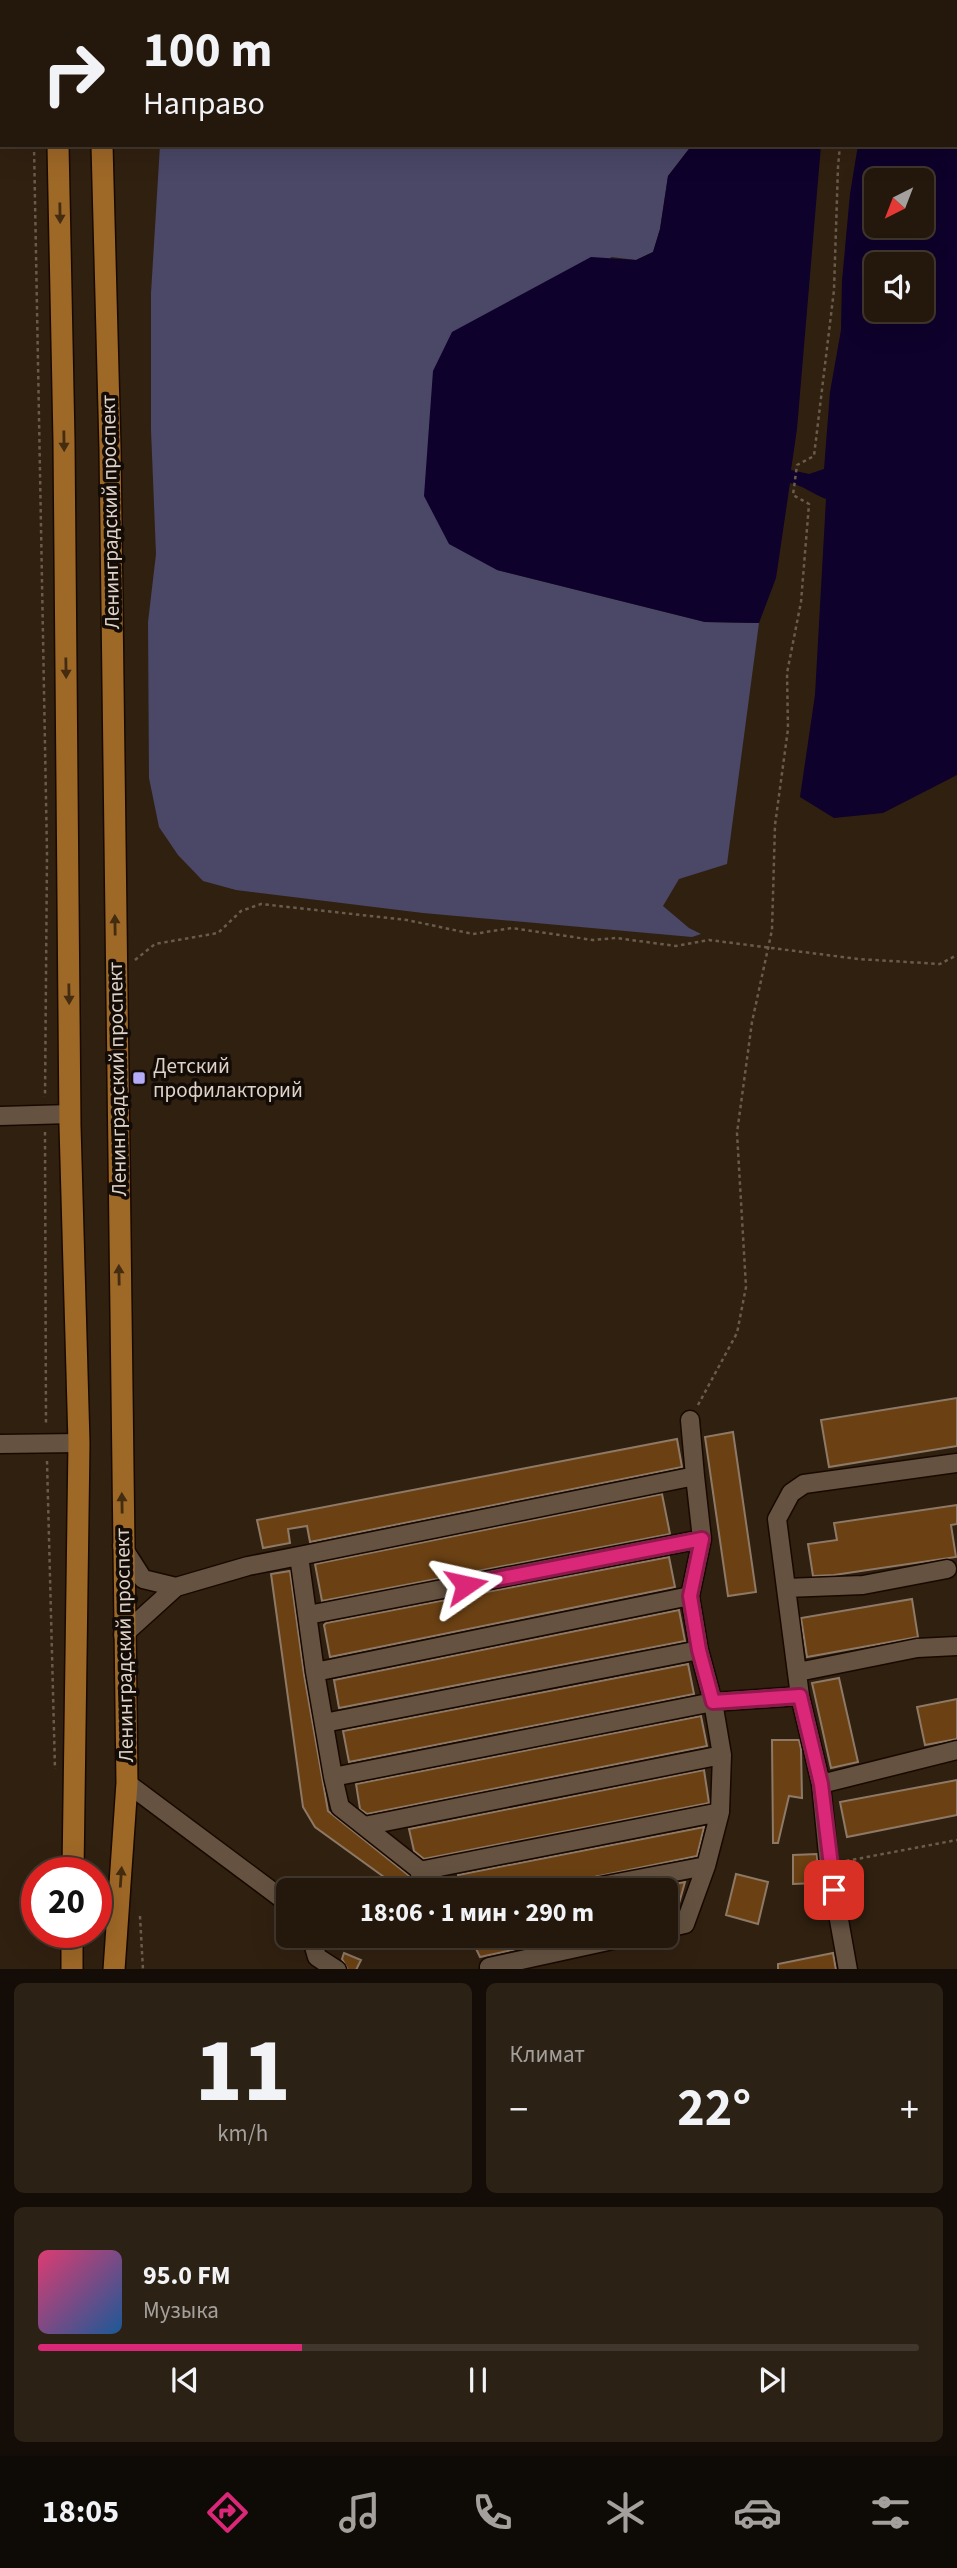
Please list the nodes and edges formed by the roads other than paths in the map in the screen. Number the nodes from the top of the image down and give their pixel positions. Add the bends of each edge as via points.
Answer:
1 (58, 147) edge
2 (102, 147) edge
3 (71, 1114) junction
4 (0, 1116) edge
5 (690, 1420) road end
6 (79, 1443) junction
7 (0, 1444) edge
8 (957, 1464) edge
9 (695, 1476) junction
10 (702, 1539) junction
11 (122, 1546) junction
12 (299, 1556) junction
13 (947, 1569) dead end
14 (176, 1587) junction
15 (786, 1588) junction
16 (690, 1596) junction
17 (308, 1615) junction
18 (123, 1635) junction
19 (957, 1646) edge
20 (699, 1650) junction
21 (315, 1672) junction
22 (797, 1672) junction
23 (800, 1696) junction
24 (713, 1702) junction
25 (324, 1723) junction
26 (957, 1750) edge
27 (722, 1755) junction
28 (332, 1777) junction
29 (127, 1783) junction
30 (821, 1784) junction
31 (720, 1812) junction
32 (364, 1826) junction
33 (73, 1857) edge
34 (706, 1866) junction
35 (419, 1871) junction
36 (428, 1878) edge
37 (643, 1878) edge
38 (276, 1894) edge
39 (678, 1926) edge
40 (72, 1948) edge
41 (314, 1948) edge
42 (574, 1948) edge
43 (489, 1966) dead end
44 (72, 1969) edge
45 (114, 1969) edge
46 (337, 1969) edge
47 (848, 1969) edge

1 -> 3 main road
11 -> 2 main road, Ленинградский проспект via 110,449
3 - 4 street
3 - 6 main road
5 - 9 street
6 - 7 street
6 - 33 main road
8 - 15 street via 804,1484 791,1493 777,1519
9 - 10 street
9 - 12 street
10 - 16 street
10 - 17 street
11 - 14 street via 143,1579
11 - 18 main road, Ленинградский проспект
12 - 14 street
12 - 17 street
13 - 15 street via 863,1585
14 - 18 street
15 - 22 street
16 - 20 street
16 - 21 street
17 - 21 street
18 - 29 main road, Ленинградский проспект
19 - 22 street via 918,1648
20 - 24 street
20 - 25 street
21 - 25 street
22 - 23 street
23 - 24 street
23 - 30 street
24 - 27 street
24 - 28 street
25 - 28 street
26 - 30 street
27 - 31 street
27 - 32 street
28 - 32 street via 340,1807
29 - 38 street
45 -> 29 main road, Ленинградский проспект
30 - 47 street via 829,1864
31 - 34 street
31 - 35 street
32 - 35 street
34 - 37 street
34 - 39 street via 685,1924
35 - 36 street
40 - 44 main road
41 - 46 street via 317,1957
42 - 43 street

